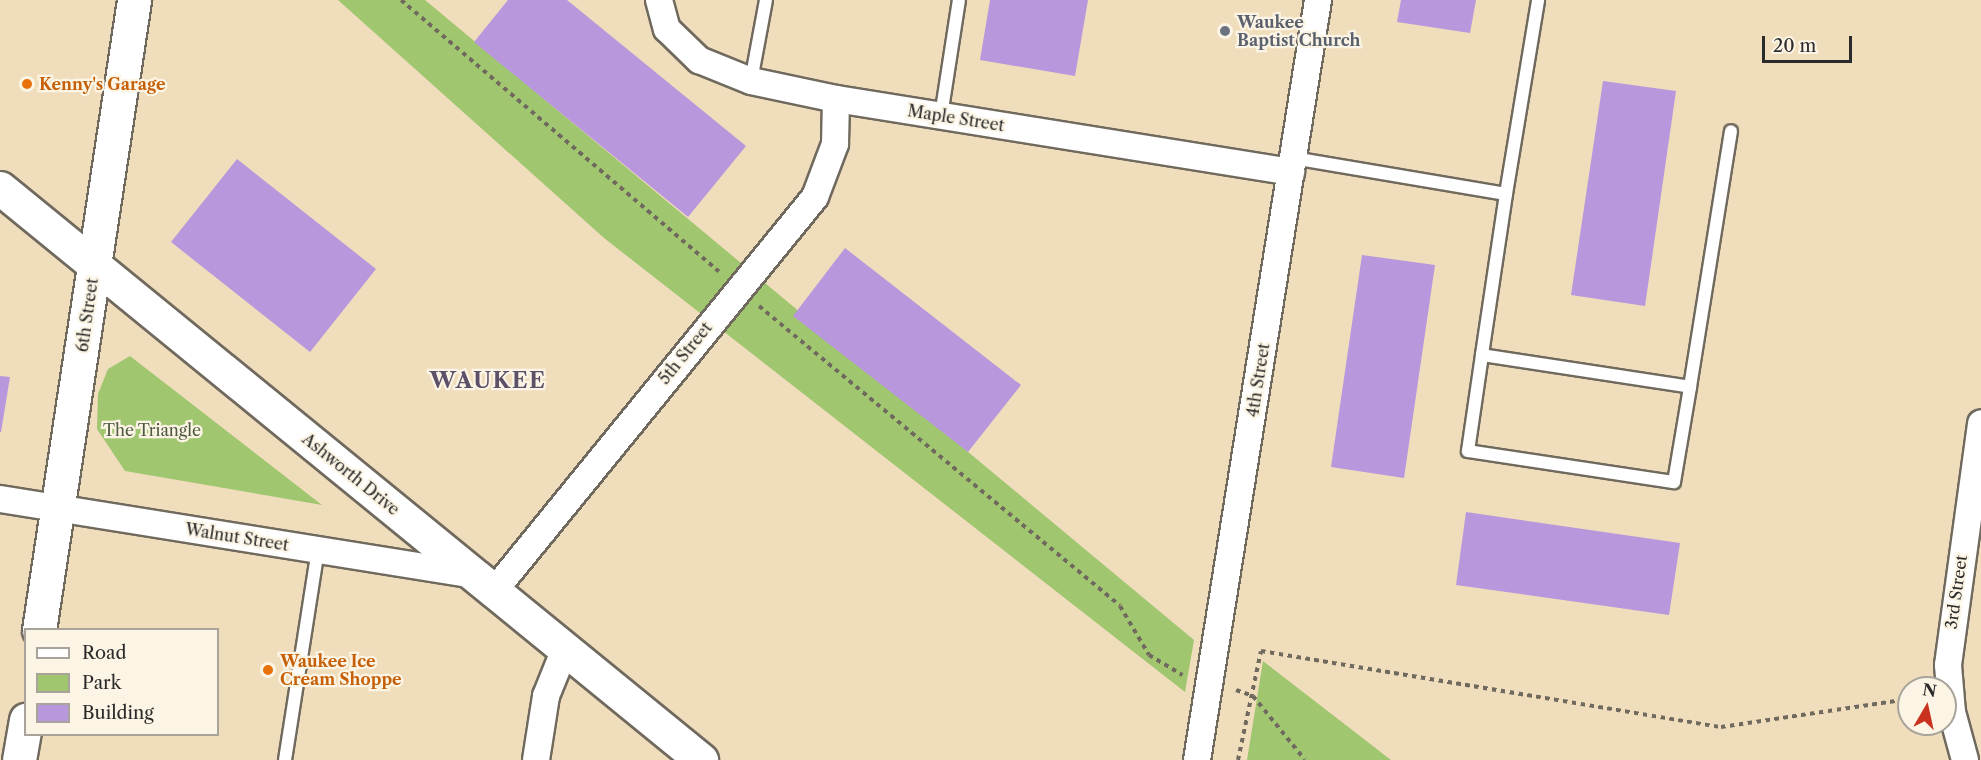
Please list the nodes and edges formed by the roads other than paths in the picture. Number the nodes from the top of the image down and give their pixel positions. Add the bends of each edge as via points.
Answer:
1 (134, 0) edge
2 (659, 0) edge
3 (766, 0) edge
4 (959, 0) edge
5 (1318, 0) edge
6 (1538, 0) edge
7 (751, 81) junction
8 (836, 99) junction
9 (941, 116) junction
10 (1731, 130) dead end
11 (1292, 165) junction
12 (1506, 194) junction
13 (3, 196) edge
14 (94, 265) junction
15 (1482, 355) junction
16 (1690, 387) junction
17 (1981, 423) edge
18 (0, 499) edge
19 (58, 508) junction
20 (318, 550) junction
21 (484, 583) junction
22 (39, 628) edge
23 (565, 649) junction
24 (25, 736) edge
25 (23, 759) edge
26 (285, 760) edge
27 (536, 760) edge
28 (701, 760) edge
29 (1197, 760) edge
30 (1965, 760) edge

1 - 14 main road, 6th Street
2 - 7 street, Maple Street via 667,29 699,60
3 - 7 lane
4 - 9 lane
5 - 11 street, 4th Street
6 - 12 lane
7 - 8 street, Maple Street
8 - 9 street, Maple Street
8 - 21 street, 5th Street via 835,144 815,197
9 - 11 street, Maple Street
10 - 16 lane
11 - 12 lane
11 - 29 street, 4th Street
12 - 15 lane
13 - 14 main road, Ashworth Drive
14 - 19 main road, 6th Street
14 - 21 main road, Ashworth Drive
15 - 16 lane
15 - 16 lane via 1468,451 1674,482
17 - 30 street, 3rd Street via 1948,664 1952,711
18 - 19 street, Walnut Street
19 - 20 street, Walnut Street
19 - 22 main road, 6th Street
20 - 21 street, Walnut Street
20 - 26 lane
21 - 23 main road, Ashworth Drive
23 - 27 street via 546,696
23 - 28 main road, Ashworth Drive
24 - 25 main road

